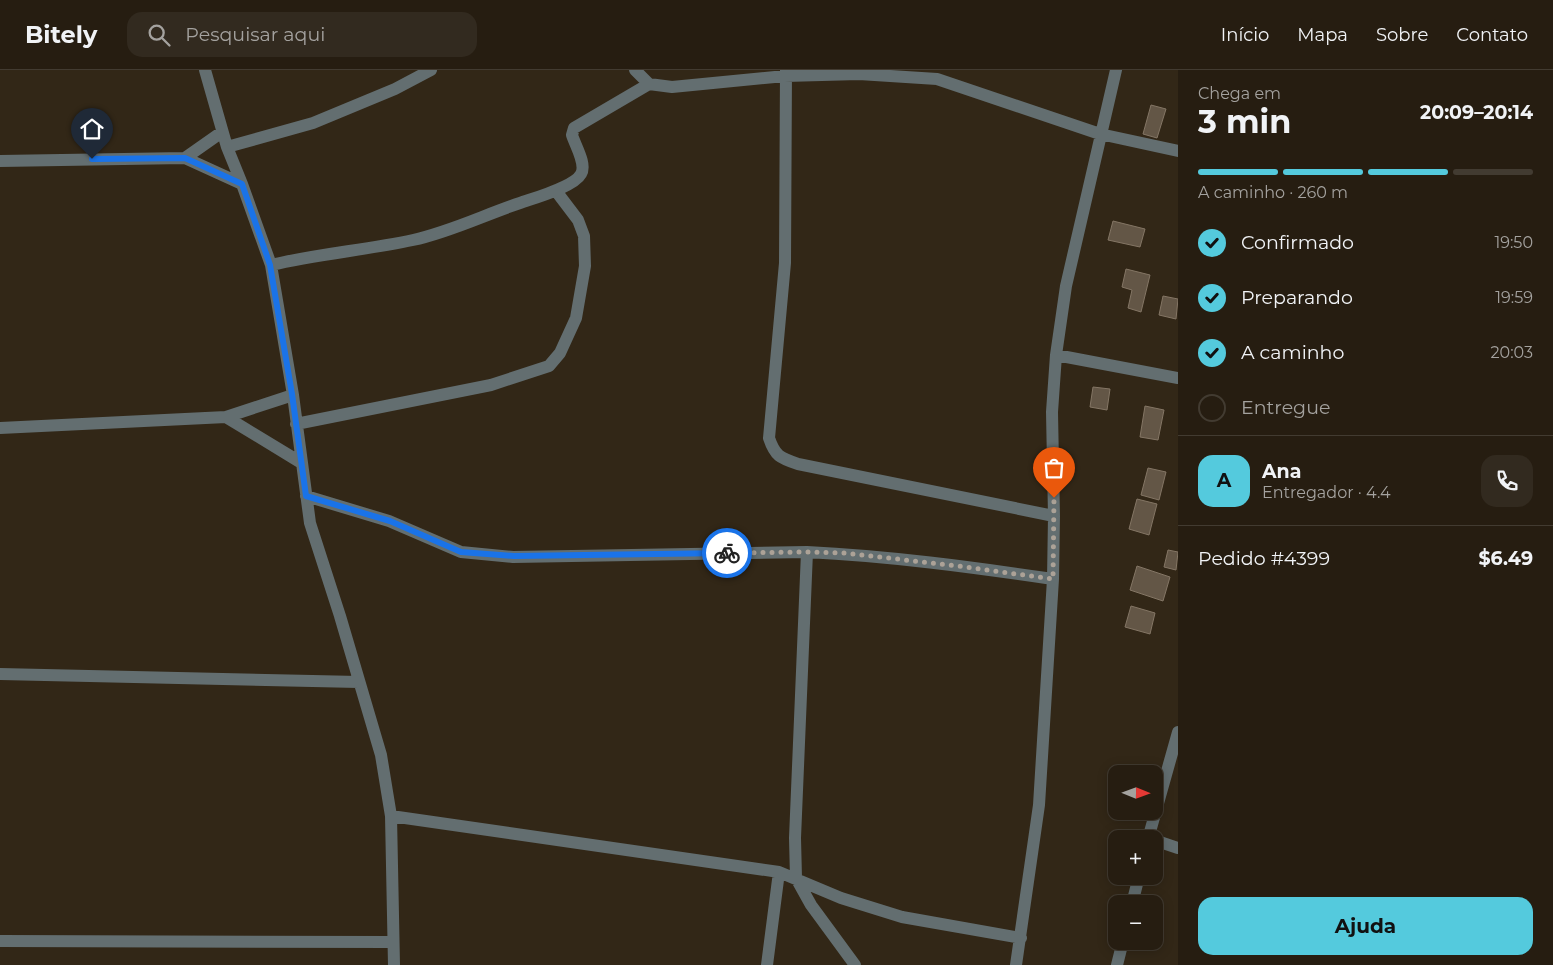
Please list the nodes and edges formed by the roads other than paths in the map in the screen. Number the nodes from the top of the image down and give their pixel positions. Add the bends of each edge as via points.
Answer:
1 (205, 70) edge
2 (431, 70) edge
3 (635, 70) edge
4 (1116, 70) edge
5 (785, 73) edge
6 (938, 75) edge
7 (649, 84) junction
8 (222, 132) junction
9 (1100, 134) junction
10 (227, 147) junction
11 (1178, 151) edge
12 (185, 158) junction
13 (0, 160) edge
14 (242, 184) junction
15 (556, 191) junction
16 (270, 265) junction
17 (1056, 355) junction
18 (1178, 378) edge
19 (292, 394) junction
20 (226, 417) junction
21 (296, 424) junction
22 (0, 428) edge
23 (300, 462) junction
24 (306, 496) junction
25 (1054, 516) junction
26 (807, 552) junction
27 (1053, 579) junction
28 (0, 674) edge
29 (359, 682) junction
30 (1178, 732) edge
31 (391, 816) junction
32 (1151, 830) edge
33 (1163, 843) edge
34 (1178, 848) edge
35 (779, 872) junction
36 (796, 878) junction
37 (1021, 938) junction
38 (0, 941) edge
39 (394, 942) junction
40 (1121, 950) edge
41 (394, 965) edge
42 (766, 965) edge
43 (855, 965) edge
44 (1016, 965) edge
45 (1117, 965) edge

1 - 8 street
2 - 10 street via 395,89 313,123
3 - 7 street
4 - 9 street
5 - 6 street
5 - 7 street via 672,87
5 - 25 street via 785,263 769,438 774,451 798,464
6 - 9 street
7 - 15 street via 574,128 572,134 583,166 582,173
8 - 10 street
8 - 12 street
9 - 11 street
9 - 17 street via 1066,286
10 - 14 street
12 - 13 street
12 - 14 street
14 - 16 street
15 - 16 street via 414,240
15 - 21 street via 578,220 584,236 585,266 576,318 560,353 549,366 491,385
16 - 19 street
17 - 18 street
17 - 25 street via 1052,412
19 - 20 street
19 - 21 street
20 - 22 street
20 - 23 street
21 - 23 street
23 - 24 street
24 - 26 street via 390,521 461,552 514,556
24 - 29 street via 310,523
25 - 27 street
26 - 27 street via 844,553
26 - 36 street
27 - 37 street via 1039,805
28 - 29 street
29 - 31 street via 381,755
30 - 32 street
31 - 35 street
31 - 39 street
33 - 34 street
35 - 36 street
35 - 42 street
36 - 37 street via 840,898 902,917
36 - 43 street via 811,905
37 - 44 street
38 - 39 street
39 - 41 street
40 - 45 street

